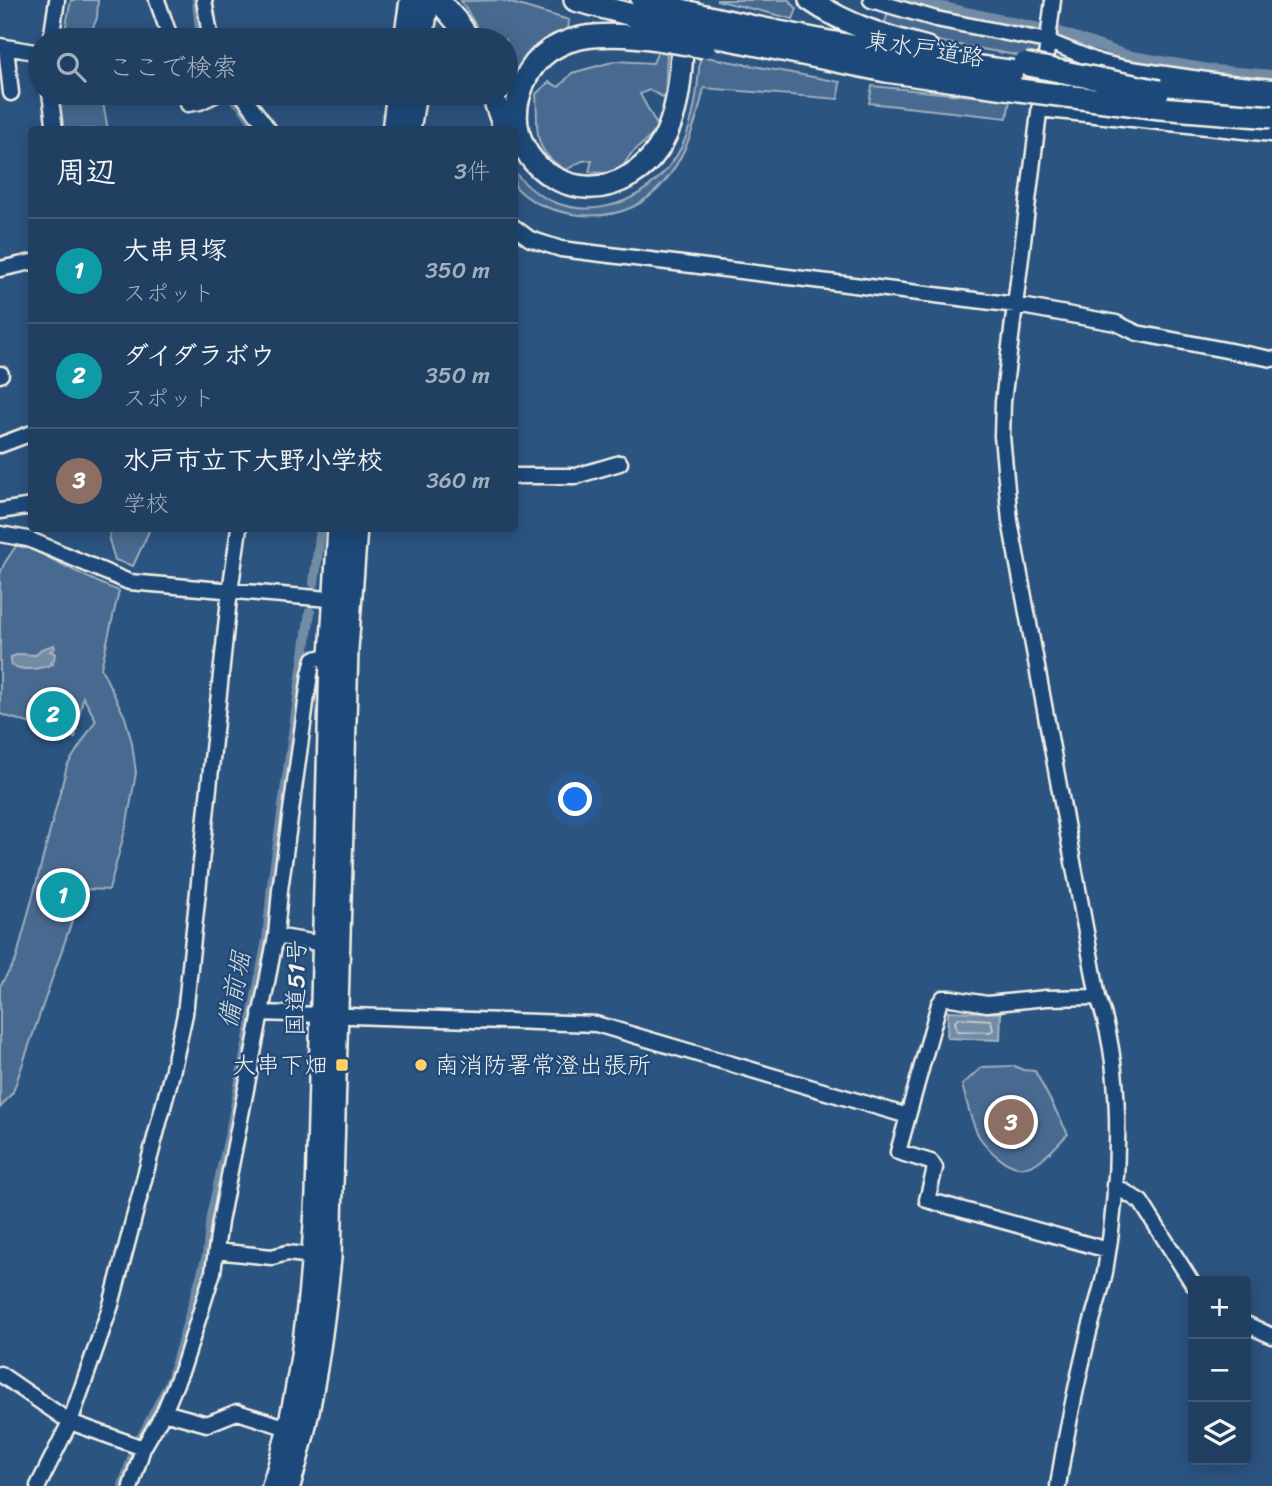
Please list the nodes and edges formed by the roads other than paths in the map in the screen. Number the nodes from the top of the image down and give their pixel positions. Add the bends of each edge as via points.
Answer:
1 (57, 0) edge
2 (157, 0) edge
3 (204, 0) edge
4 (411, 0) edge
5 (428, 0) edge
6 (575, 0) edge
7 (642, 0) edge
8 (810, 0) edge
9 (872, 0) edge
10 (1052, 0) edge
11 (443, 5) edge
12 (673, 18) edge
13 (701, 24) edge
14 (53, 28) edge
15 (167, 28) edge
16 (209, 28) edge
17 (407, 28) edge
18 (424, 28) edge
19 (461, 28) edge
20 (1048, 40) junction
21 (3, 47) edge
22 (28, 51) edge
23 (1022, 76) junction
24 (1272, 87) edge
25 (11, 93) dead end
26 (1272, 101) edge
27 (518, 103) edge
28 (52, 105) edge
29 (250, 105) edge
30 (396, 105) edge
31 (413, 105) edge
32 (496, 105) edge
33 (518, 105) edge
34 (1039, 109) junction
35 (1272, 117) edge
36 (54, 126) edge
37 (266, 126) edge
38 (394, 126) edge
39 (410, 126) edge
40 (504, 126) edge
41 (1272, 134) edge
42 (518, 158) edge
43 (518, 230) edge
44 (28, 263) edge
45 (0, 269) edge
46 (1016, 305) junction
47 (1272, 359) edge
48 (28, 434) edge
49 (0, 444) edge
50 (620, 463) dead end
51 (518, 476) edge
52 (28, 507) edge
53 (0, 511) edge
54 (238, 532) edge
55 (338, 532) edge
56 (354, 532) edge
57 (0, 534) edge
58 (230, 591) junction
59 (326, 599) junction
60 (331, 656) junction
61 (276, 936) junction
62 (323, 944) junction
63 (1098, 997) junction
64 (260, 1013) junction
65 (329, 1016) junction
66 (908, 1116) junction
67 (1114, 1185) junction
68 (1108, 1250) junction
69 (216, 1251) junction
70 (313, 1256) junction
71 (1188, 1276) edge
72 (1251, 1326) edge
73 (1272, 1336) edge
74 (0, 1374) edge
75 (164, 1412) junction
76 (70, 1422) junction
77 (288, 1428) junction
78 (138, 1446) junction
79 (38, 1486) edge
80 (131, 1486) edge
81 (272, 1486) edge
82 (289, 1486) edge
83 (1058, 1486) edge

1 - 14 street
2 - 15 street
3 - 16 street
4 - 17 highway
5 - 18 highway
6 - 12 highway, 東水戸道路
7 - 12 highway, 東水戸道路
8 - 23 highway via 834,16 882,36
9 - 20 street via 936,19
10 - 20 street
11 - 19 highway
12 - 13 highway, 東水戸道路, bridge
12 - 13 highway, bridge
12 - 27 highway via 630,35 593,35 565,43 534,65
12 - 33 highway via 682,53 676,107 662,142 641,169 620,182 582,187 543,171 521,140
13 - 23 highway, 東水戸道路
13 - 23 highway, 東水戸道路 via 885,76
13 - 42 highway via 681,127 660,162 638,184 599,198 578,197 545,185
20 - 24 street via 1124,68
20 - 34 street
21 - 22 street
21 - 25 street
23 - 26 highway, bridge
23 - 35 highway, 東水戸道路, bridge via 1160,108
28 - 36 street
29 - 37 street
30 - 38 highway
31 - 39 highway
32 - 40 highway
34 - 41 street
34 - 46 street
43 - 46 street via 561,249
44 - 45 street
46 - 47 street
46 - 63 street via 1002,436 1010,521
48 - 49 street
50 - 51 street via 576,476
52 - 53 street
54 - 58 street
55 - 59 highway, 国道51号
56 - 59 highway, 国道51号
57 - 58 street via 28,539 129,582
58 - 59 street
58 - 76 street via 185,1014 111,1305
59 - 60 highway, 国道51号
59 - 65 highway, 国道51号
60 - 61 street via 314,659 310,674
60 - 62 highway, 国道51号
61 - 62 street
61 - 64 street
62 - 65 highway, 国道51号
63 - 66 street via 987,1004 943,999
63 - 67 street via 1106,1020 1117,1112
64 - 65 street
64 - 69 street
65 - 66 street via 605,1025
65 - 70 highway, 国道51号
65 - 82 highway, 国道51号 via 333,1194 326,1297 311,1397
66 - 68 street via 898,1152 931,1162 935,1168 927,1200
67 - 68 street
67 - 71 street via 1141,1202
68 - 83 street
69 - 70 street
69 - 75 street via 184,1364
70 - 77 highway, 国道51号
72 - 73 street
74 - 76 street
75 - 77 street via 207,1424 237,1412
75 - 78 street
76 - 78 street
76 - 79 street
77 - 81 highway, 国道51号
78 - 80 street

